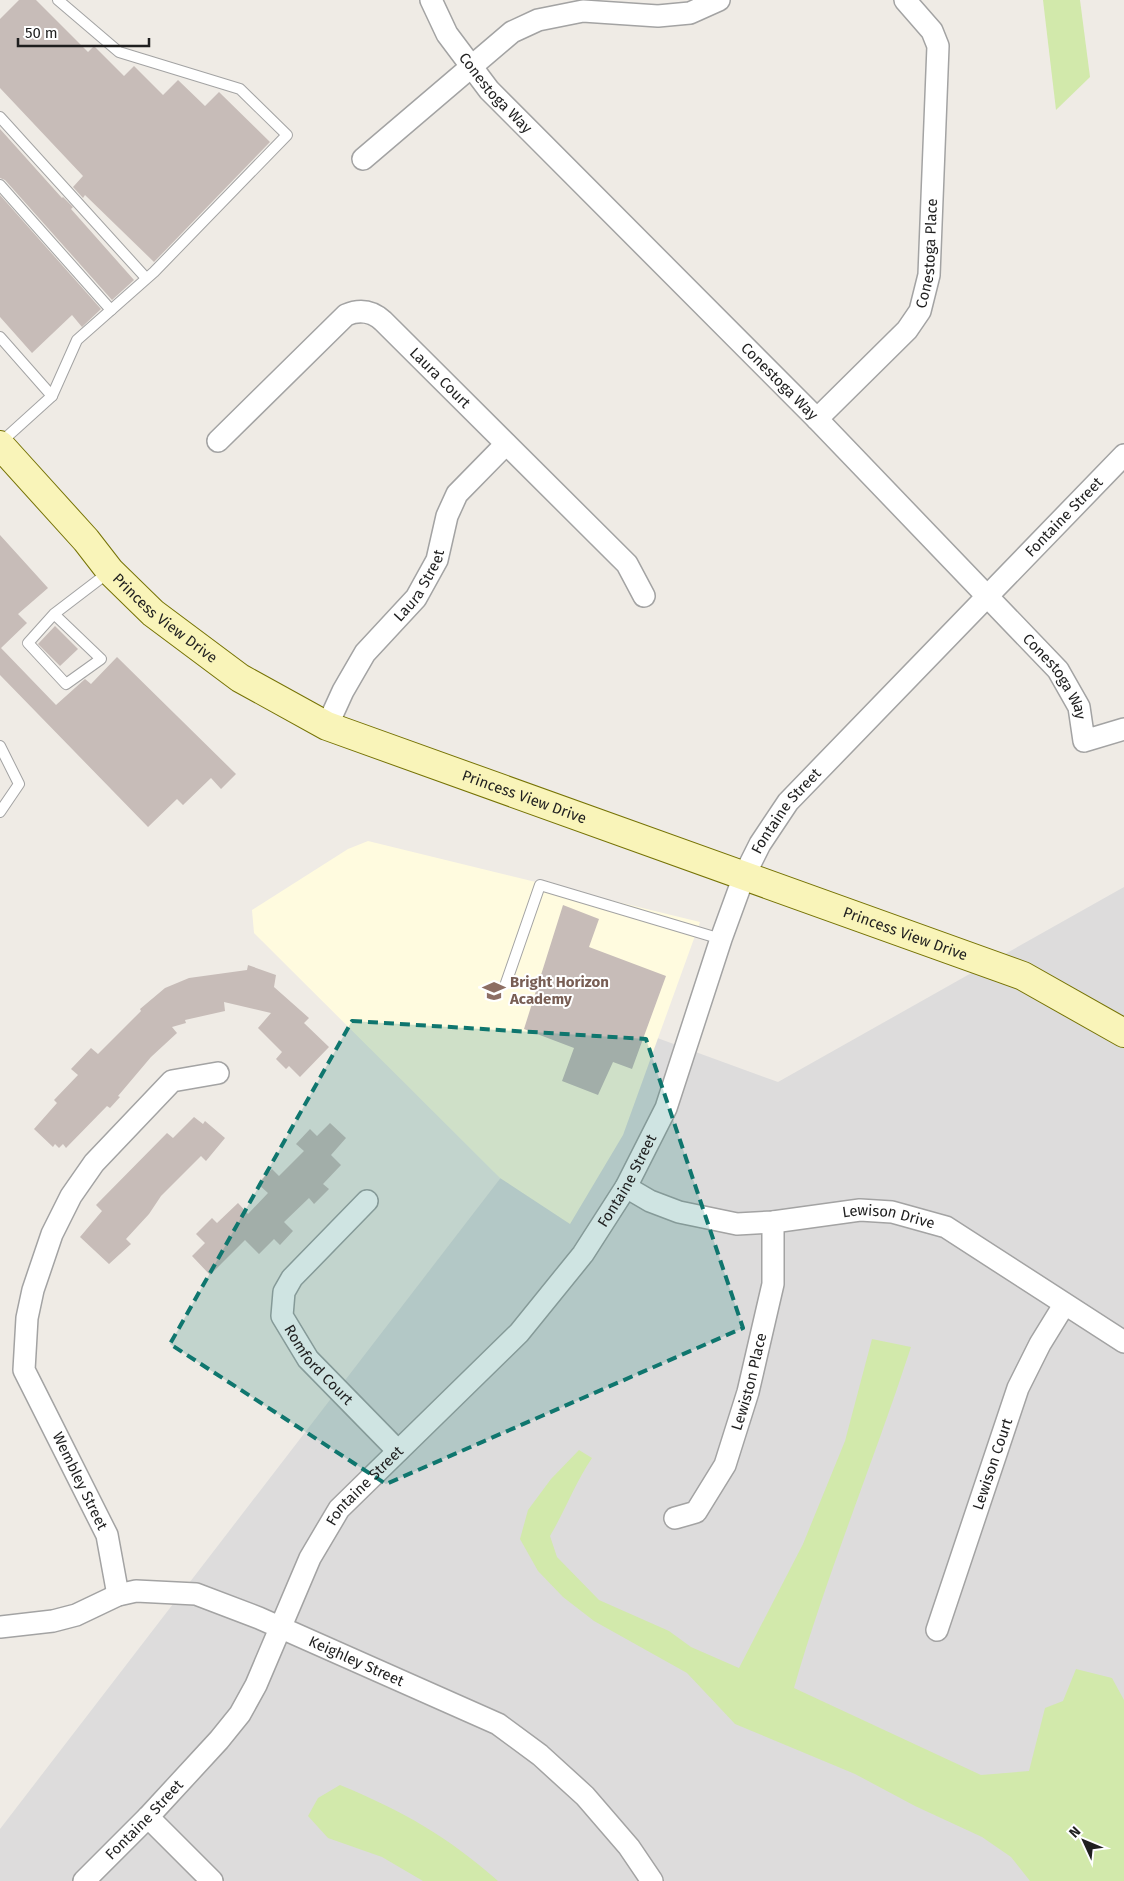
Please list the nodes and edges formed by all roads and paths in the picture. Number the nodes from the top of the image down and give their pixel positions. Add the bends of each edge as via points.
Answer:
1 (58, 0) edge
2 (431, 0) edge
3 (719, 0) edge
4 (905, 0) edge
5 (472, 65) junction
6 (0, 117) edge
7 (363, 159) dead end
8 (0, 185) edge
9 (146, 278) junction
10 (111, 310) junction
11 (0, 337) edge
12 (52, 396) junction
13 (817, 419) junction
14 (218, 441) dead end
15 (0, 444) edge
16 (506, 444) junction
17 (1124, 455) edge
18 (110, 571) junction
19 (644, 596) dead end
20 (986, 596) junction
21 (54, 614) junction
22 (327, 726) junction
23 (1124, 728) edge
24 (0, 746) edge
25 (0, 812) edge
26 (744, 876) junction
27 (721, 939) junction
28 (506, 983) dead end
29 (1124, 1033) edge
30 (218, 1073) dead end
31 (626, 1187) junction
32 (367, 1202) dead end
33 (773, 1222) junction
34 (1064, 1305) junction
35 (1124, 1342) edge
36 (398, 1451) junction
37 (675, 1518) dead end
38 (118, 1595) junction
39 (0, 1627) edge
40 (281, 1627) junction
41 (937, 1630) dead end
42 (148, 1816) junction
43 (84, 1881) edge
44 (212, 1881) edge
45 (652, 1881) edge

1 - 9 lane via 119,52 240,89 287,135
2 - 5 street, Conestoga Way via 447,34
3 - 5 street via 690,13 658,16 583,11 538,20 512,32
4 - 13 street, Conestoga Place via 932,31 938,46 929,276 920,311 907,330
5 - 7 street
5 - 13 street, Conestoga Way via 489,90
6 - 9 lane
8 - 10 lane
9 - 10 lane
10 - 12 lane via 77,340
11 - 12 lane
12 - 15 lane
13 - 20 street, Conestoga Way
14 - 16 street, Laura Court via 346,315 362,311 377,315
15 - 18 main road, Princess View Drive
16 - 19 street, Laura Court via 627,564
16 - 22 street, Laura Street via 457,494 447,516 436,560 416,598 365,653
17 - 20 street, Fontaine Street
18 - 21 lane
18 - 22 main road, Princess View Drive via 153,613 240,678
20 - 23 street, Conestoga Way via 1058,670 1079,707 1084,741
20 - 26 street, Fontaine Street via 788,802 760,844
21 - 21 lane via 101,658 66,684 28,643
22 - 26 main road, Princess View Drive
24 - 25 lane via 19,784
26 - 27 street, Fontaine Street
26 - 29 main road, Princess View Drive via 1023,976
27 - 28 lane via 540,885
27 - 31 street, Fontaine Street via 666,1108
30 - 38 street, Wembley Street via 172,1082 94,1163 71,1196 52,1234 27,1318 24,1370 107,1535
31 - 33 street, Lewison Drive via 679,1212 737,1224
31 - 36 street, Fontaine Street via 583,1254 519,1333
32 - 36 street, Romford Court via 292,1278 284,1292 282,1316 308,1359
33 - 34 street, Lewison Drive via 860,1210 892,1212 946,1227
33 - 37 street, Lewiston Place via 773,1284 748,1392 731,1447 725,1465 696,1512
34 - 35 street, Lewison Drive
34 - 41 street, Lewison Court via 1018,1388
36 - 40 street, Fontaine Street via 339,1509 310,1558
38 - 39 street, Keighley Street via 76,1615
38 - 40 street, Keighley Street via 136,1591 196,1594
40 - 42 street, Fontaine Street via 240,1714
40 - 45 street, Keighley Street via 498,1724 520,1739 585,1796 629,1847
42 - 43 street, Fontaine Street
42 - 44 street

